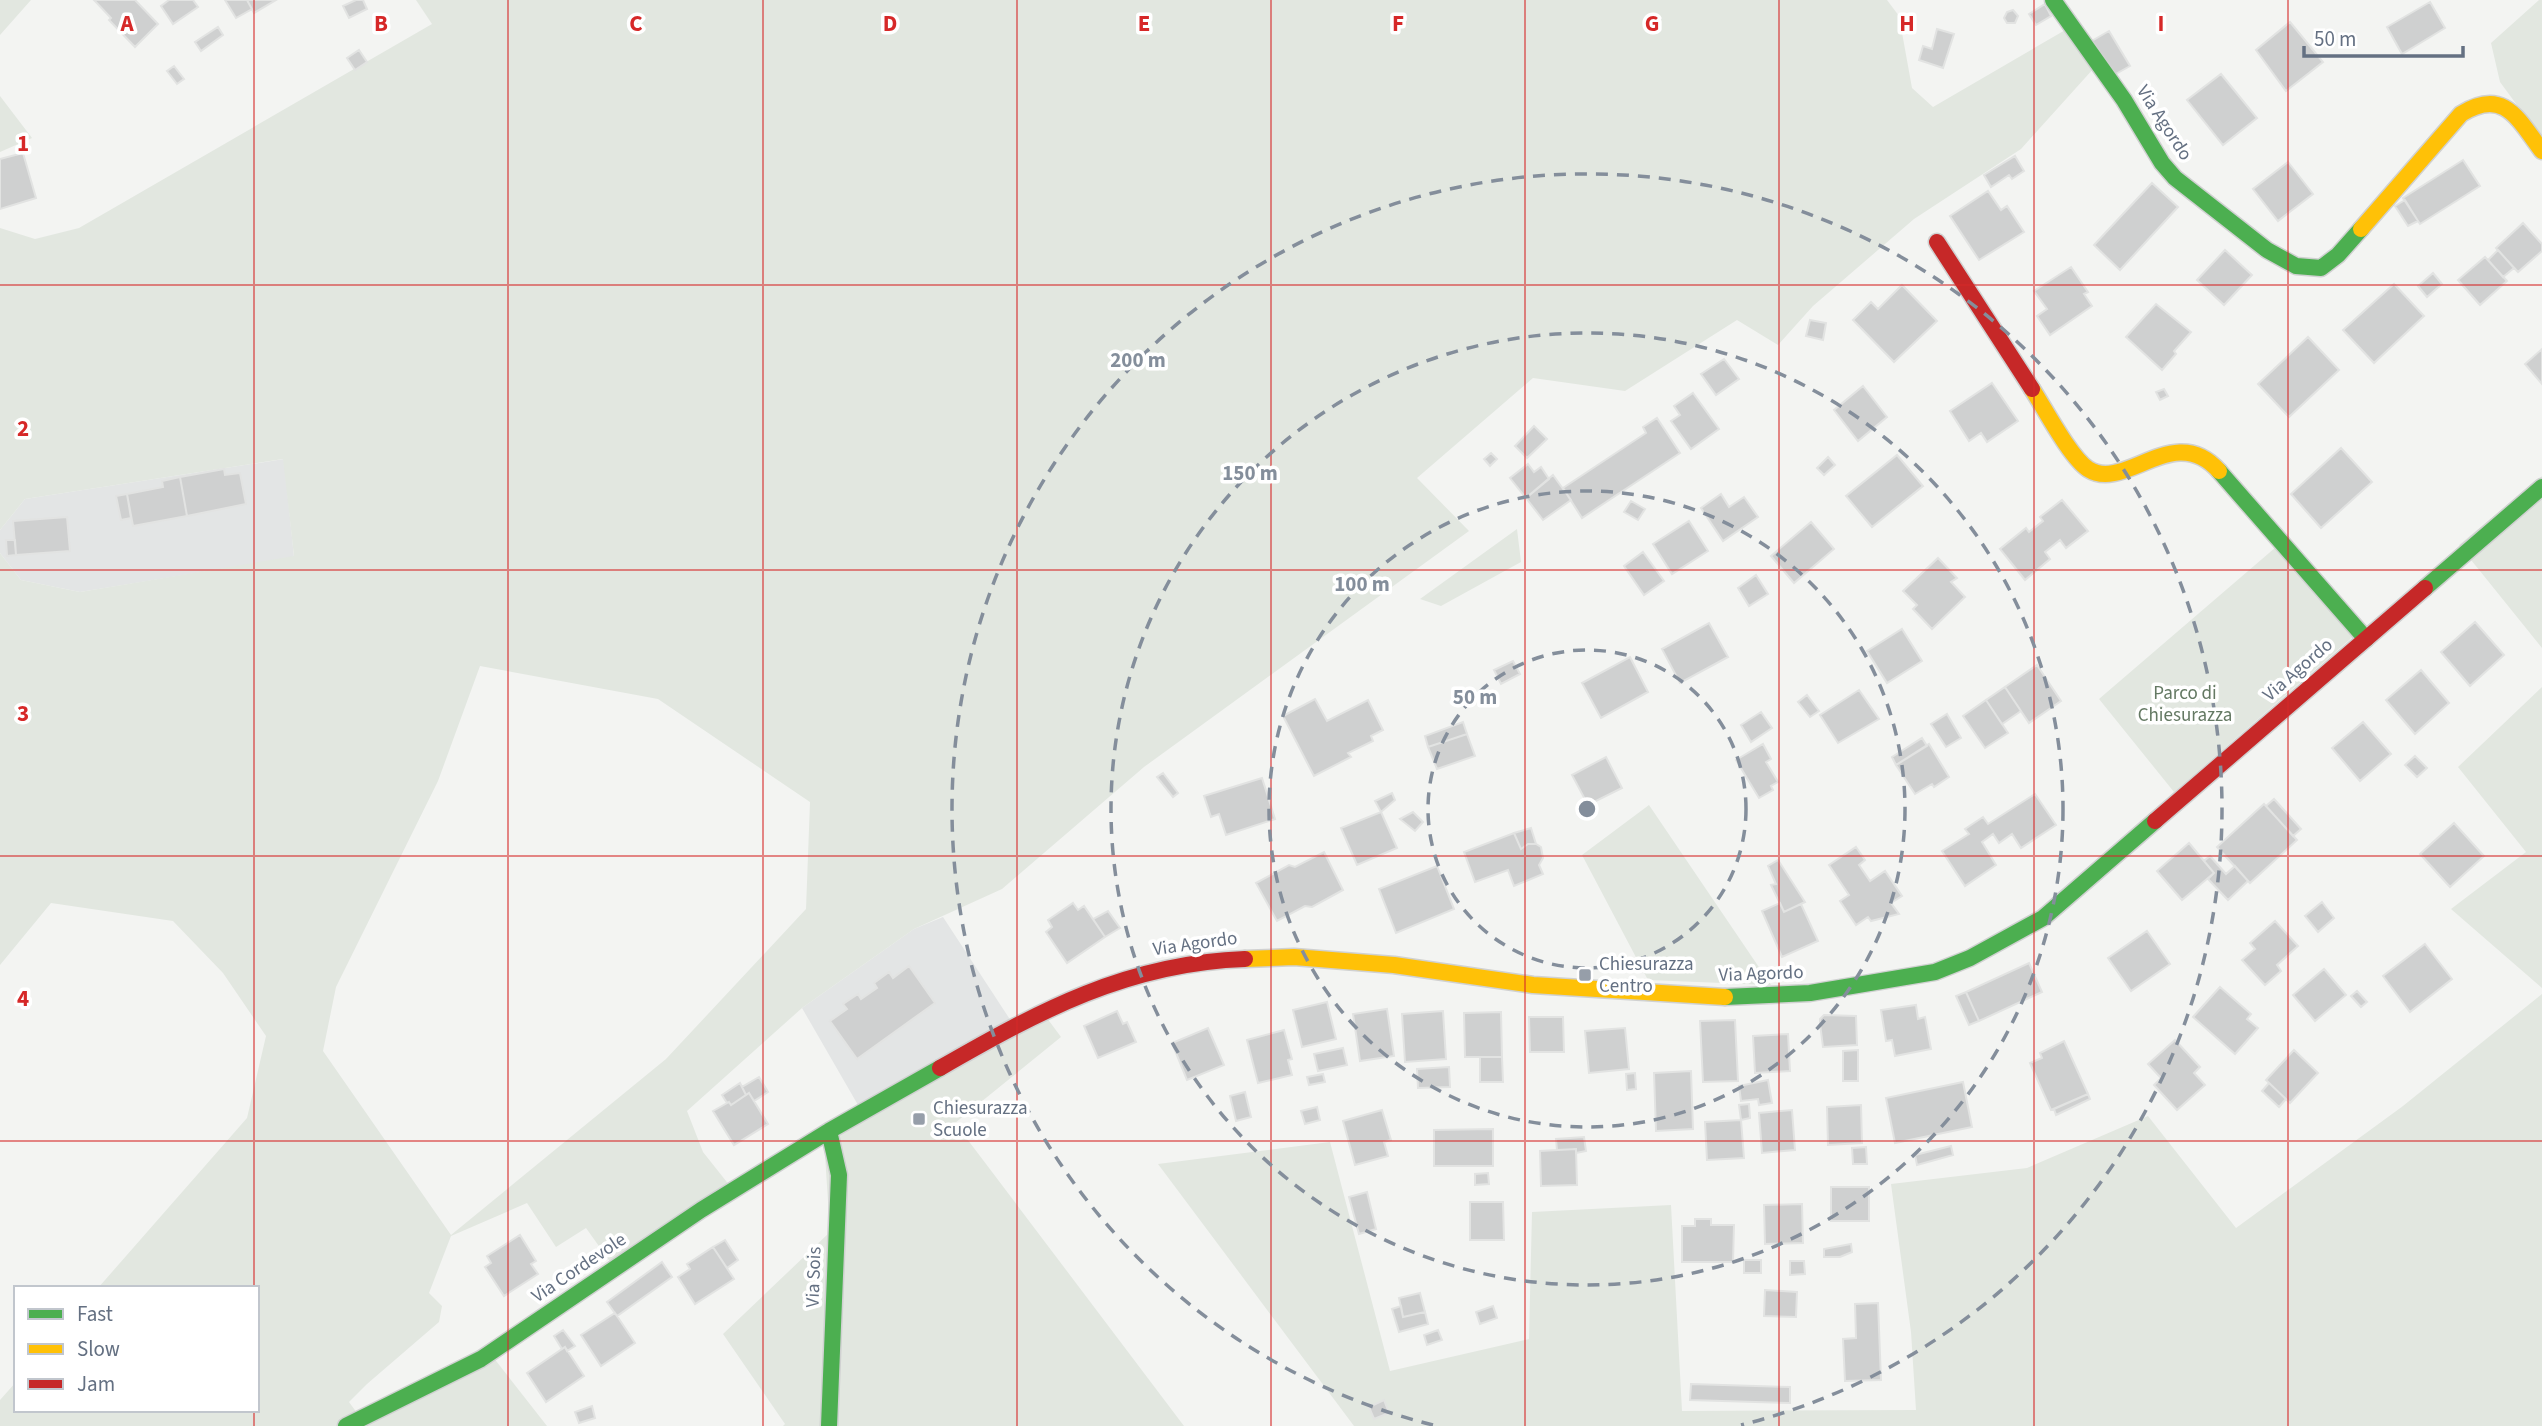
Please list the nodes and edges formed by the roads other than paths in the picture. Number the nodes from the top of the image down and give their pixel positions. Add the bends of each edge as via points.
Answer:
1 (2053, 0) edge
2 (2542, 151) edge
3 (1937, 242) dead end
4 (2542, 487) edge
5 (2366, 639) junction
6 (829, 1131) junction
7 (346, 1426) edge
8 (829, 1426) edge

1 - 2 main road, Via Agordo via 2175,178 2249,238 2296,265 2321,268 2338,255 2461,114 2474,105 2491,101 2504,106
3 - 5 main road via 2079,462 2105,475 2163,455 2202,455
4 - 5 main road, Via Agordo
5 - 6 main road, Via Agordo via 2043,918 1935,972 1810,993 1730,997 1533,985 1394,965 1294,957 1187,963 1125,978 1033,1017
6 - 7 main road, Via Cordevole via 701,1210 481,1359
6 - 8 main road, Via Sois via 839,1175

